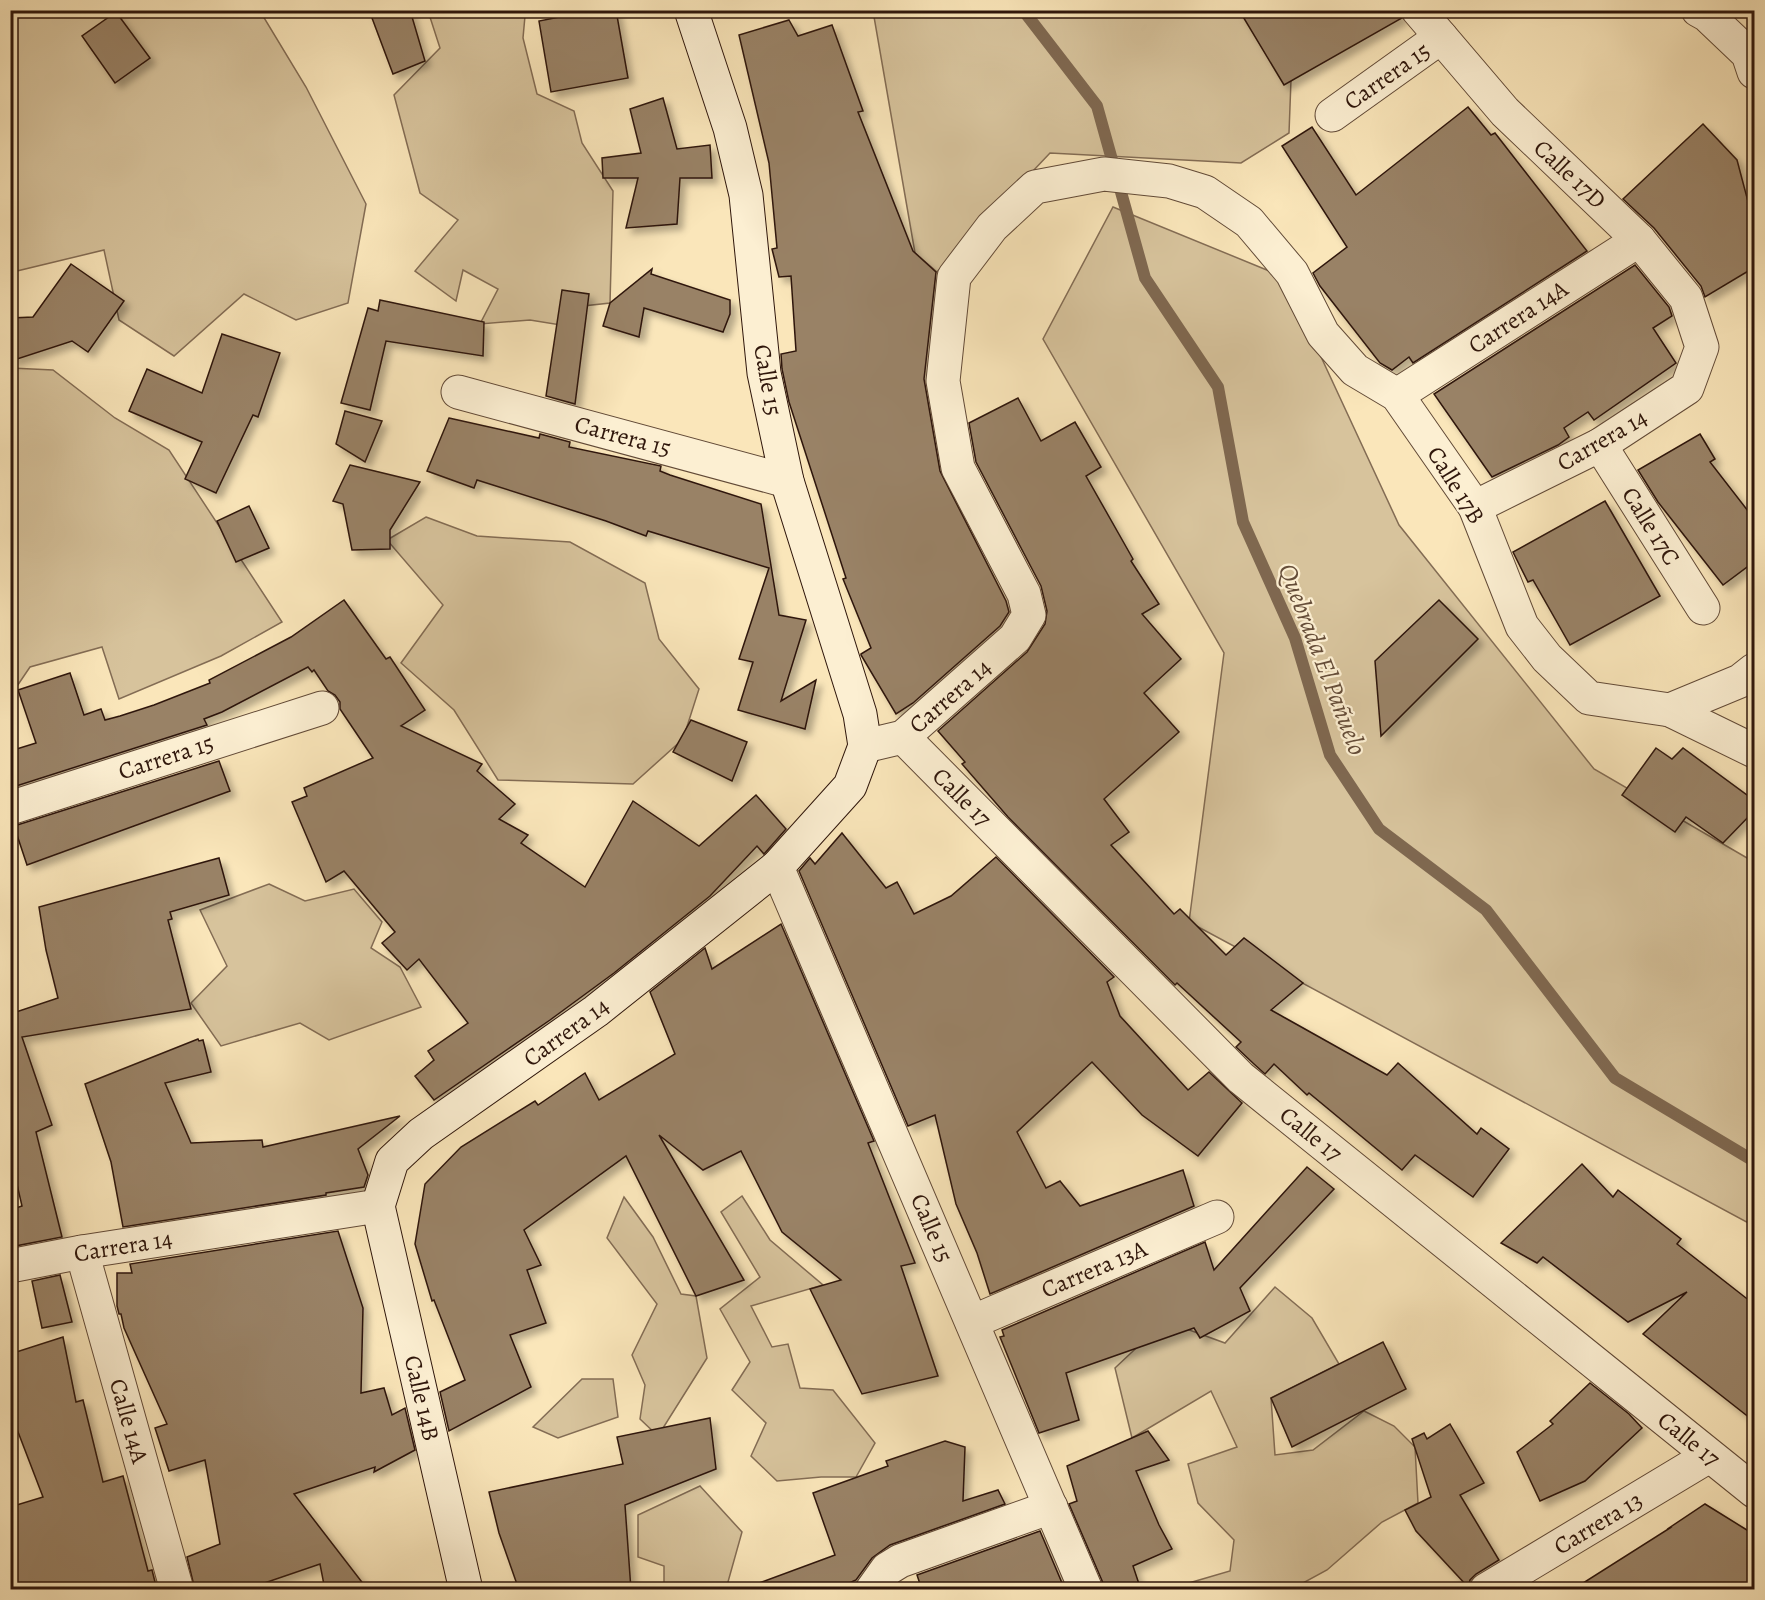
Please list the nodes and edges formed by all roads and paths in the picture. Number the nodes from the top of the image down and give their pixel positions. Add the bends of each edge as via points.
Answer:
1 (691, 10) edge
2 (1418, 10) edge
3 (1698, 10) edge
4 (1441, 37) junction
5 (1755, 72) edge
6 (1332, 115) dead end
7 (1639, 240) junction
8 (1702, 347) joint
9 (458, 392) dead end
10 (1397, 395) junction
11 (1600, 445) junction
12 (787, 481) junction
13 (1475, 507) junction
14 (1702, 608) dead end
15 (1029, 615) joint
16 (1755, 670) edge
17 (322, 708) dead end
18 (1670, 710) junction
19 (903, 737) junction
20 (865, 746) junction
21 (1755, 750) edge
22 (10, 808) edge
23 (777, 867) junction
24 (378, 1206) junction
25 (1217, 1217) dead end
26 (82, 1252) junction
27 (10, 1266) edge
28 (972, 1322) junction
29 (1710, 1456) junction
30 (1755, 1491) edge
31 (1051, 1507) junction
32 (177, 1590) edge
33 (466, 1590) edge
34 (872, 1590) edge
35 (1086, 1590) edge
36 (1486, 1590) edge

1 - 12 street, Calle 15 via 730,128 746,195 764,373
2 - 4 street, Calle 17D
3 - 5 street via 1748,54
4 - 6 street, Carrera 15
4 - 7 street, Calle 17D via 1505,112
7 - 8 street, Calle 17D via 1686,298
7 - 10 street, Carrera 14A
8 - 11 street, Carrera 14 via 1687,388
9 - 12 street, Carrera 15
10 - 13 street, Calle 17B
10 - 15 street, Calle 17B via 1355,370 1323,334 1292,273 1249,222 1205,192 1169,181 1104,174 1035,187 992,227 954,277 943,381 958,468 1023,594
11 - 13 street, Carrera 14
11 - 14 street, Calle 17C
12 - 20 street, Calle 15 via 860,714
13 - 18 street, Calle 17B via 1522,626 1547,658 1589,698
15 - 19 street, Carrera 14 via 1015,638
16 - 18 street via 1740,681
17 - 22 street, Carrera 15
18 - 21 street, Calle 17B
19 - 20 street, Carrera 14
19 - 29 street, Calle 17 via 1241,1078
20 - 23 street, Carrera 14 via 850,786
23 - 24 street, Carrera 14 via 596,1011 421,1134 392,1161
23 - 28 street, Calle 15
24 - 26 street, Carrera 14
24 - 33 street, Calle 14B
25 - 28 street, Carrera 13A
26 - 27 street, Carrera 14
26 - 32 street, Calle 14A
28 - 31 street, Calle 15
29 - 30 street, Calle 17
29 - 36 street, Carrera 13
31 - 34 street via 900,1561 887,1569
31 - 35 street, Calle 15

